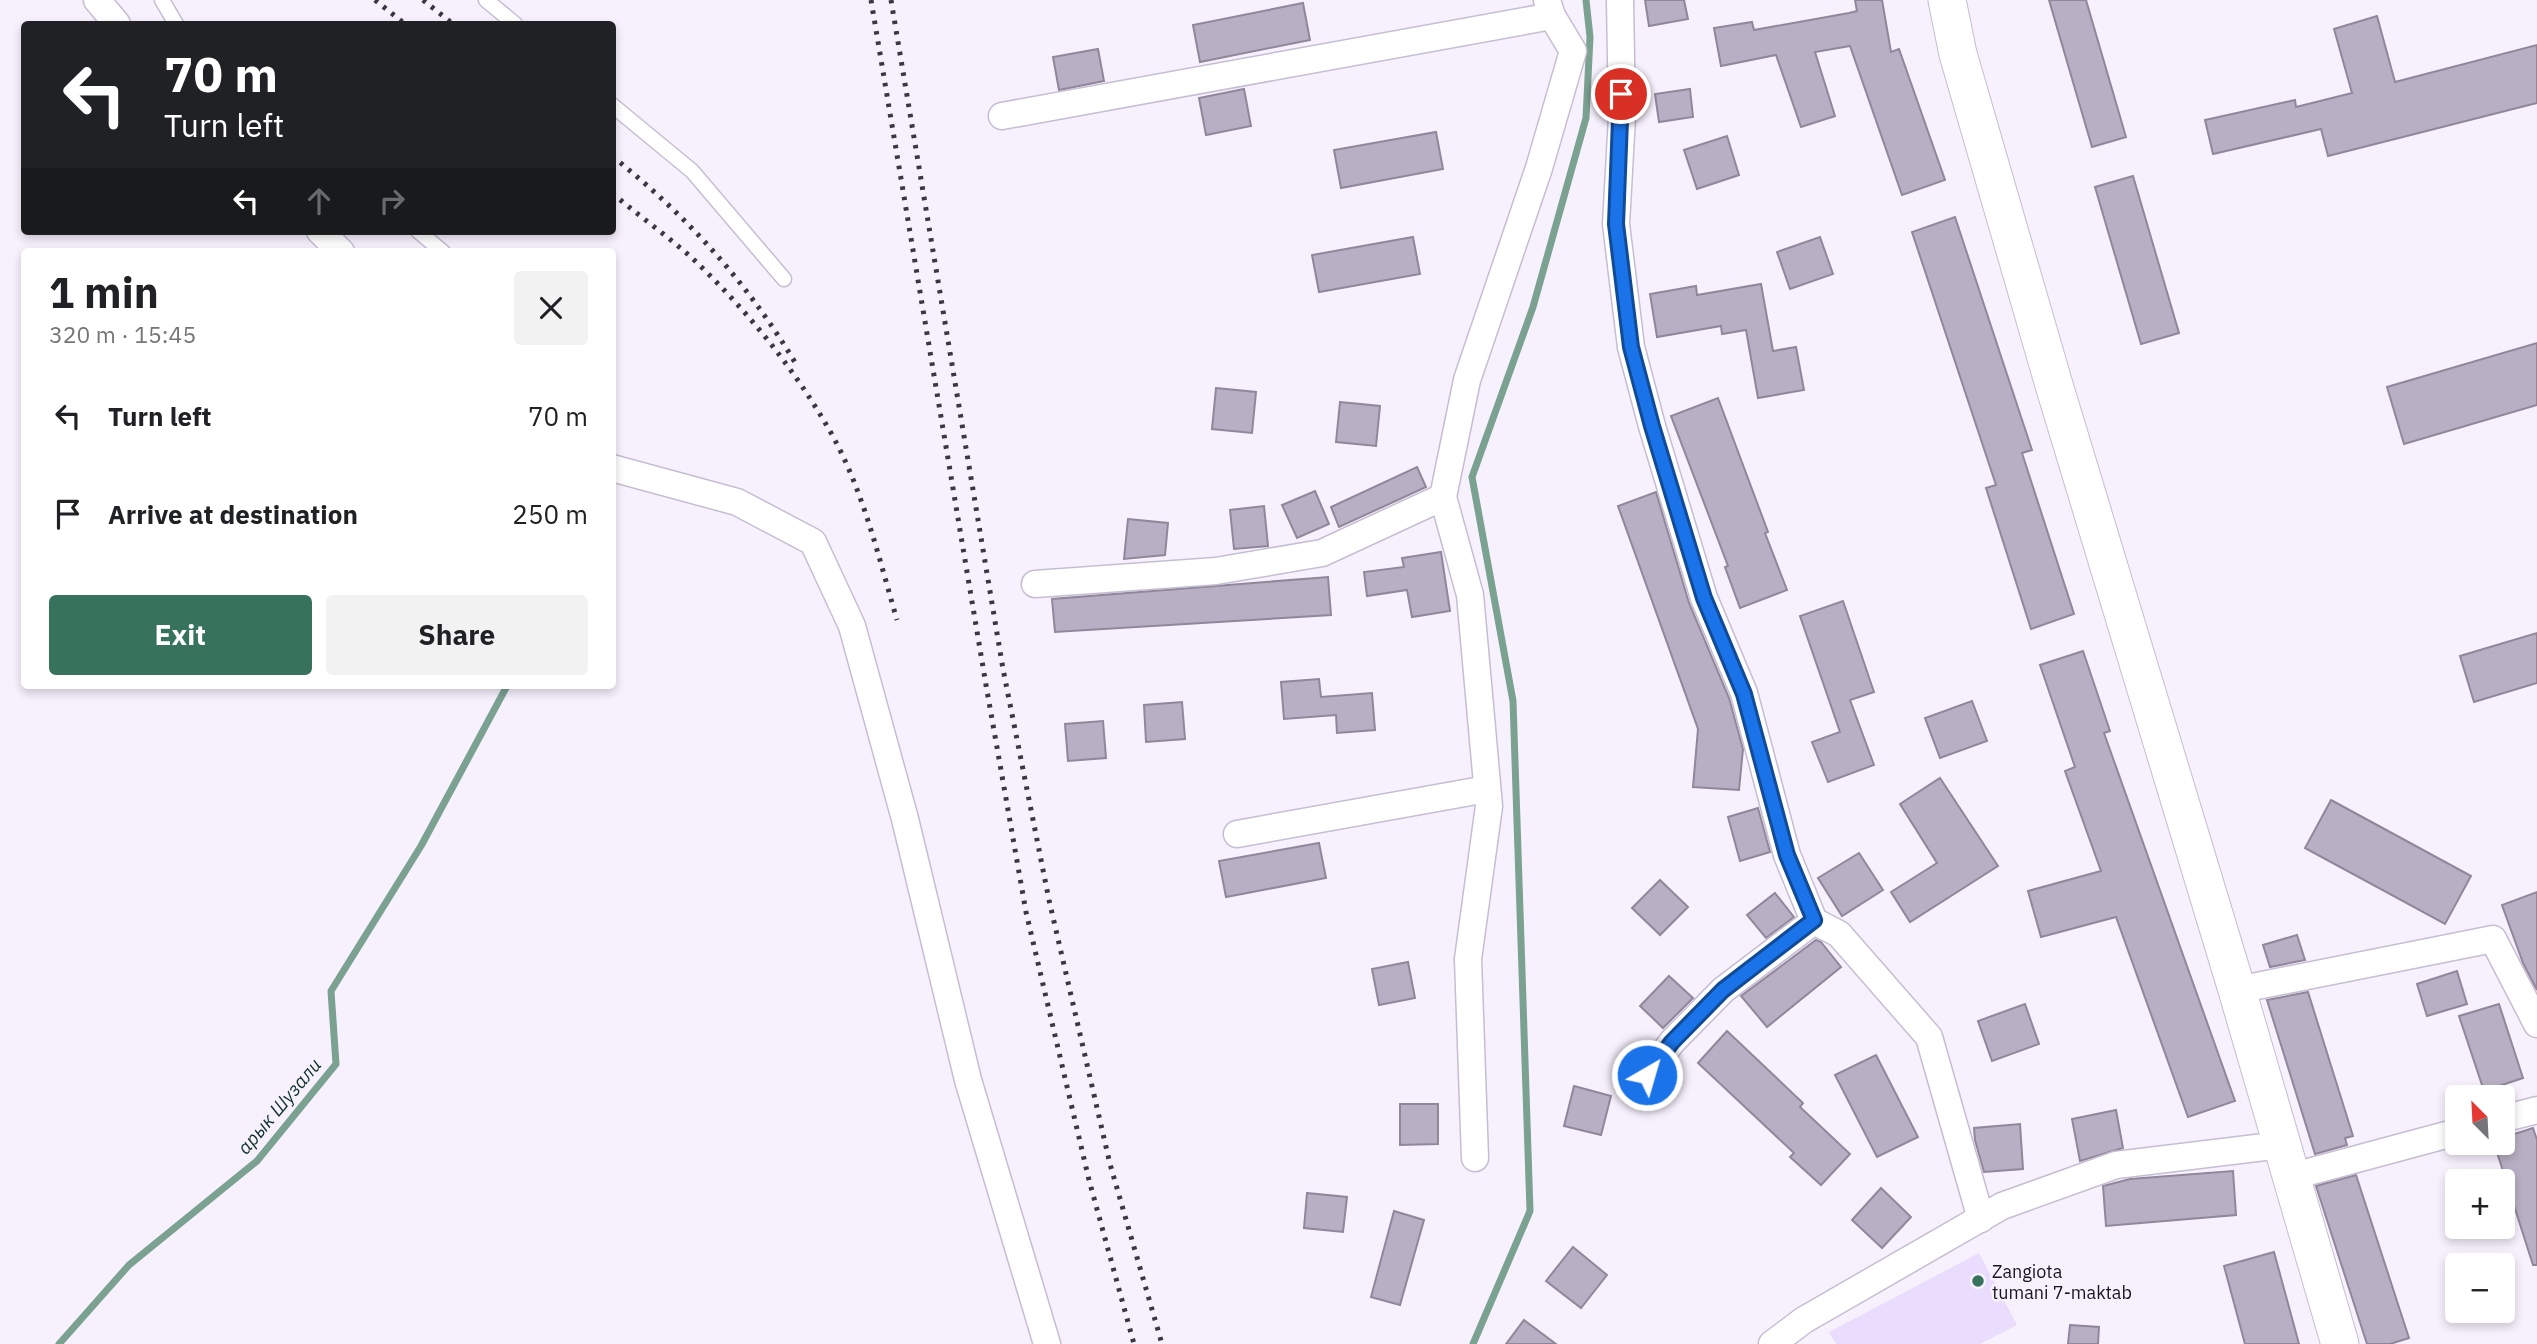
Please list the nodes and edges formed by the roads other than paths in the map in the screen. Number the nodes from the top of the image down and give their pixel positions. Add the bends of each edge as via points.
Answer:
1 (97, 0) edge
2 (162, 0) edge
3 (486, 0) edge
4 (1619, 0) edge
5 (1947, 0) edge
6 (1549, 8) edge
7 (114, 21) edge
8 (174, 21) edge
9 (511, 21) edge
10 (616, 108) edge
11 (1002, 116) dead end
12 (324, 235) edge
13 (423, 235) edge
14 (337, 248) edge
15 (438, 248) edge
16 (784, 279) dead end
17 (616, 469) edge
18 (1443, 497) junction
19 (1035, 584) dead end
20 (1487, 789) junction
21 (1237, 834) dead end
22 (1814, 920) junction
23 (2237, 990) junction
24 (2537, 1024) edge
25 (1647, 1075) dead end
26 (2537, 1110) edge
27 (2515, 1116) edge
28 (2445, 1134) edge
29 (1475, 1158) dead end
30 (2285, 1161) junction
31 (1981, 1219) junction
32 (1047, 1344) edge
33 (1772, 1344) edge
34 (2340, 1344) edge

1 - 7 street
2 - 8 lane
3 - 9 lane
4 - 22 street via 1622,117 1616,224 1631,347 1704,598 1744,694 1787,855
5 - 23 main road via 1958,54 2054,385
6 - 11 street
6 - 18 street via 1573,51 1539,168 1467,380
10 - 16 lane via 692,171
12 - 14 street
13 - 15 lane
17 - 32 street via 737,502 813,542 852,626 905,819 968,1080
18 - 19 street via 1322,553 1216,571
18 - 20 street via 1470,596
20 - 21 street
20 - 29 street via 1489,806 1468,959
22 - 25 street via 1723,990
22 - 31 street via 1839,934 1929,1037
23 - 24 street via 2494,939
23 - 30 main road
26 - 27 street
28 - 30 street
30 - 31 street via 2116,1165 2002,1206
30 - 34 main road
31 - 33 street via 1804,1320

